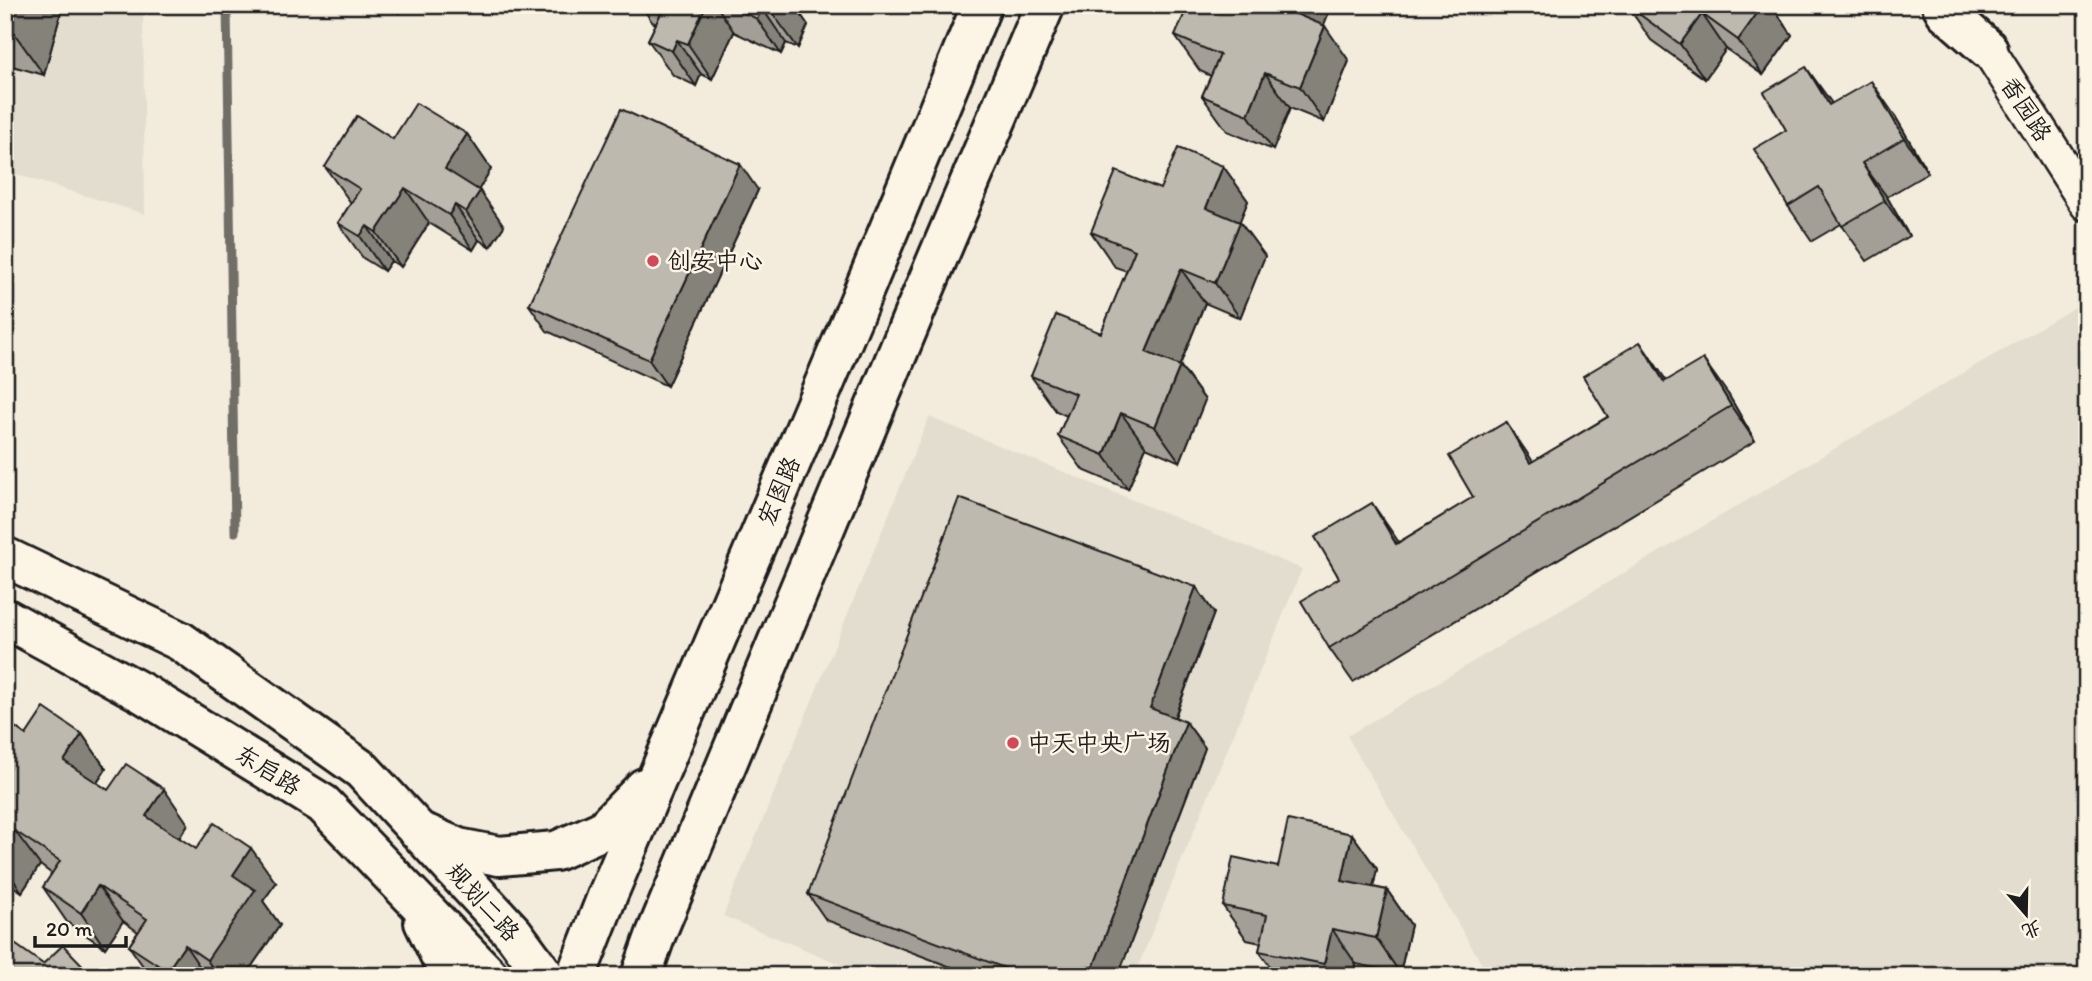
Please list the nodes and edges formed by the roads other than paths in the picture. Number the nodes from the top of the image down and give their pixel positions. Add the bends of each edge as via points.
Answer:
1 (982, 5) edge
2 (1045, 5) edge
3 (1942, 5) edge
4 (1977, 5) edge
5 (1988, 49) junction
6 (2087, 204) edge
7 (5, 557) edge
8 (5, 618) edge
9 (659, 772) junction
10 (418, 830) junction
11 (409, 892) junction
12 (450, 976) edge
13 (489, 976) edge
14 (545, 976) edge
15 (576, 976) edge
16 (641, 976) edge

1 - 9 main road, 宏图路
2 - 16 main road
3 - 5 main road, 香园路
4 - 5 main road, 香园路
5 - 6 street, 香园路
7 - 10 main road via 180,640 362,770
8 - 11 main road, 东启路 via 144,694 323,804
9 - 10 main road via 603,830 556,851 499,856 458,848
9 - 15 main road, 宏图路
10 - 14 main road, 规划二路 via 514,934
11 - 12 main road
11 - 13 main road, 东启路

